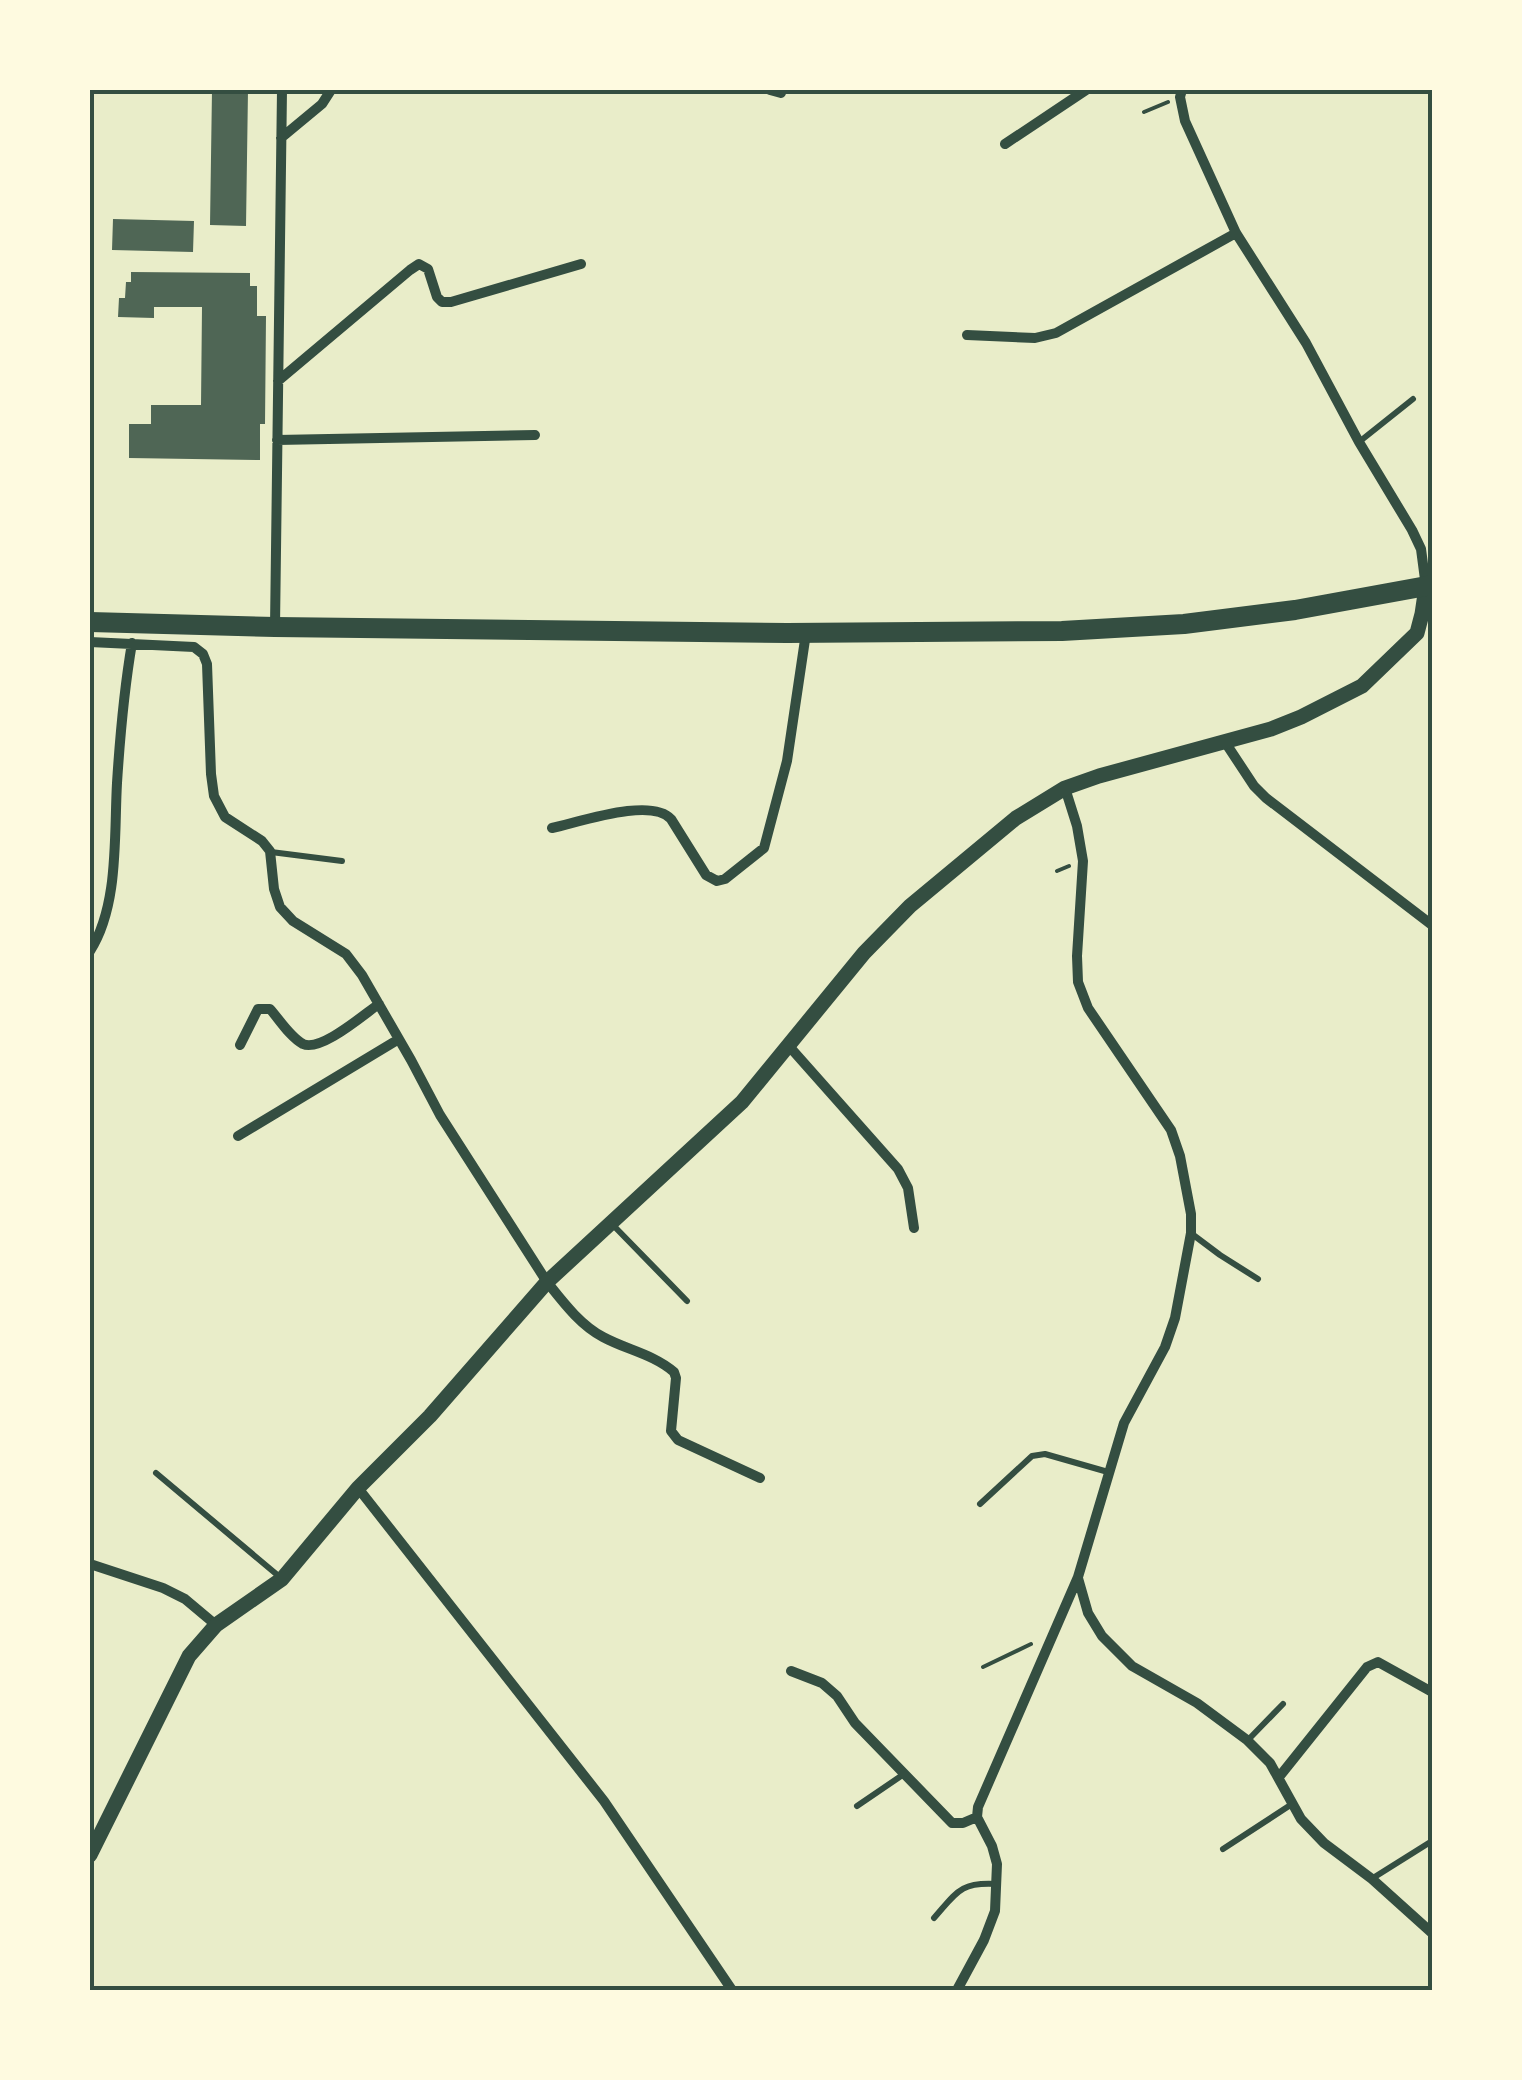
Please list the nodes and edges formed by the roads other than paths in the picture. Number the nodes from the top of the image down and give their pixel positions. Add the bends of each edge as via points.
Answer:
1 (282, 90) edge
2 (331, 90) edge
3 (1086, 90) edge
4 (1181, 93) edge
5 (281, 138) junction
6 (1005, 144) dead end
7 (1236, 232) junction
8 (582, 264) dead end
9 (966, 335) dead end
10 (278, 381) junction
11 (1413, 399) dead end
12 (535, 435) dead end
13 (277, 440) junction
14 (1360, 442) junction
15 (1429, 586) edge
16 (90, 622) edge
17 (276, 627) junction
18 (806, 633) junction
19 (90, 642) edge
20 (132, 643) junction
21 (1225, 742) junction
22 (1065, 788) junction
23 (552, 828) dead end
24 (270, 852) junction
25 (342, 861) dead end
26 (1432, 925) edge
27 (90, 951) edge
28 (379, 1004) junction
29 (400, 1039) junction
30 (240, 1045) dead end
31 (788, 1045) junction
32 (238, 1136) dead end
33 (610, 1222) junction
34 (914, 1228) dead end
35 (1191, 1233) junction
36 (1258, 1279) dead end
37 (547, 1282) junction
38 (687, 1301) dead end
39 (1108, 1472) junction
40 (156, 1473) dead end
41 (760, 1478) dead end
42 (358, 1488) junction
43 (980, 1504) dead end
44 (90, 1564) edge
45 (1078, 1577) junction
46 (282, 1579) junction
47 (216, 1625) junction
48 (791, 1671) dead end
49 (1432, 1692) edge
50 (1283, 1704) dead end
51 (1247, 1740) junction
52 (904, 1774) junction
53 (1280, 1776) junction
54 (1292, 1804) junction
55 (857, 1806) dead end
56 (977, 1818) junction
57 (1432, 1841) edge
58 (1223, 1849) dead end
59 (90, 1855) edge
60 (1372, 1879) junction
61 (996, 1884) junction
62 (934, 1918) dead end
63 (1432, 1933) edge
64 (732, 1990) edge
65 (957, 1990) edge

1 - 5 street
2 - 5 street
3 - 6 street
4 - 7 street via 1186,120
5 - 10 street
7 - 9 street via 1056,333
7 - 14 street
8 - 10 street via 442,302 419,264
10 - 13 street
11 - 14 lane
12 - 13 street
13 - 17 street
14 - 15 street via 1417,540
15 - 18 highway via 1184,624
15 - 21 street via 1416,633 1362,686 1301,718
16 - 17 highway
17 - 18 highway
18 - 23 street via 788,761 764,848 725,879 706,875 665,812 624,812
19 - 20 street
20 - 24 street via 194,647 203,654 214,796 226,816
20 - 27 street via 111,884
21 - 22 street
21 - 26 street via 1266,798
22 - 31 street via 1016,818 910,906
22 - 35 street via 1083,861 1078,982 1088,1008 1170,1130
24 - 25 lane
24 - 28 street via 280,907 346,954
28 - 29 street
28 - 30 street via 314,1046 299,1041 270,1009 258,1009
29 - 32 street
29 - 37 street via 440,1115
31 - 33 street via 732,1111
31 - 34 street via 898,1169
33 - 37 street
33 - 38 lane
35 - 36 lane
35 - 39 street via 1175,1318 1124,1422
37 - 41 street via 591,1330 674,1372 672,1431 678,1440
37 - 42 street
39 - 43 lane via 1032,1456
39 - 45 street
40 - 46 lane
42 - 46 street
42 - 64 street via 604,1802
44 - 47 street via 174,1593
45 - 51 street via 1088,1613 1132,1666
45 - 56 street
46 - 47 street
47 - 59 street via 189,1656
48 - 52 street via 837,1696
49 - 53 street via 1378,1662 1366,1667
50 - 51 lane
51 - 53 street
52 - 55 lane
52 - 56 street via 952,1822
53 - 54 street
54 - 58 lane
54 - 60 street via 1324,1843
56 - 61 street via 992,1846
57 - 60 lane
60 - 63 street
61 - 62 lane via 963,1888
61 - 65 street via 995,1910

